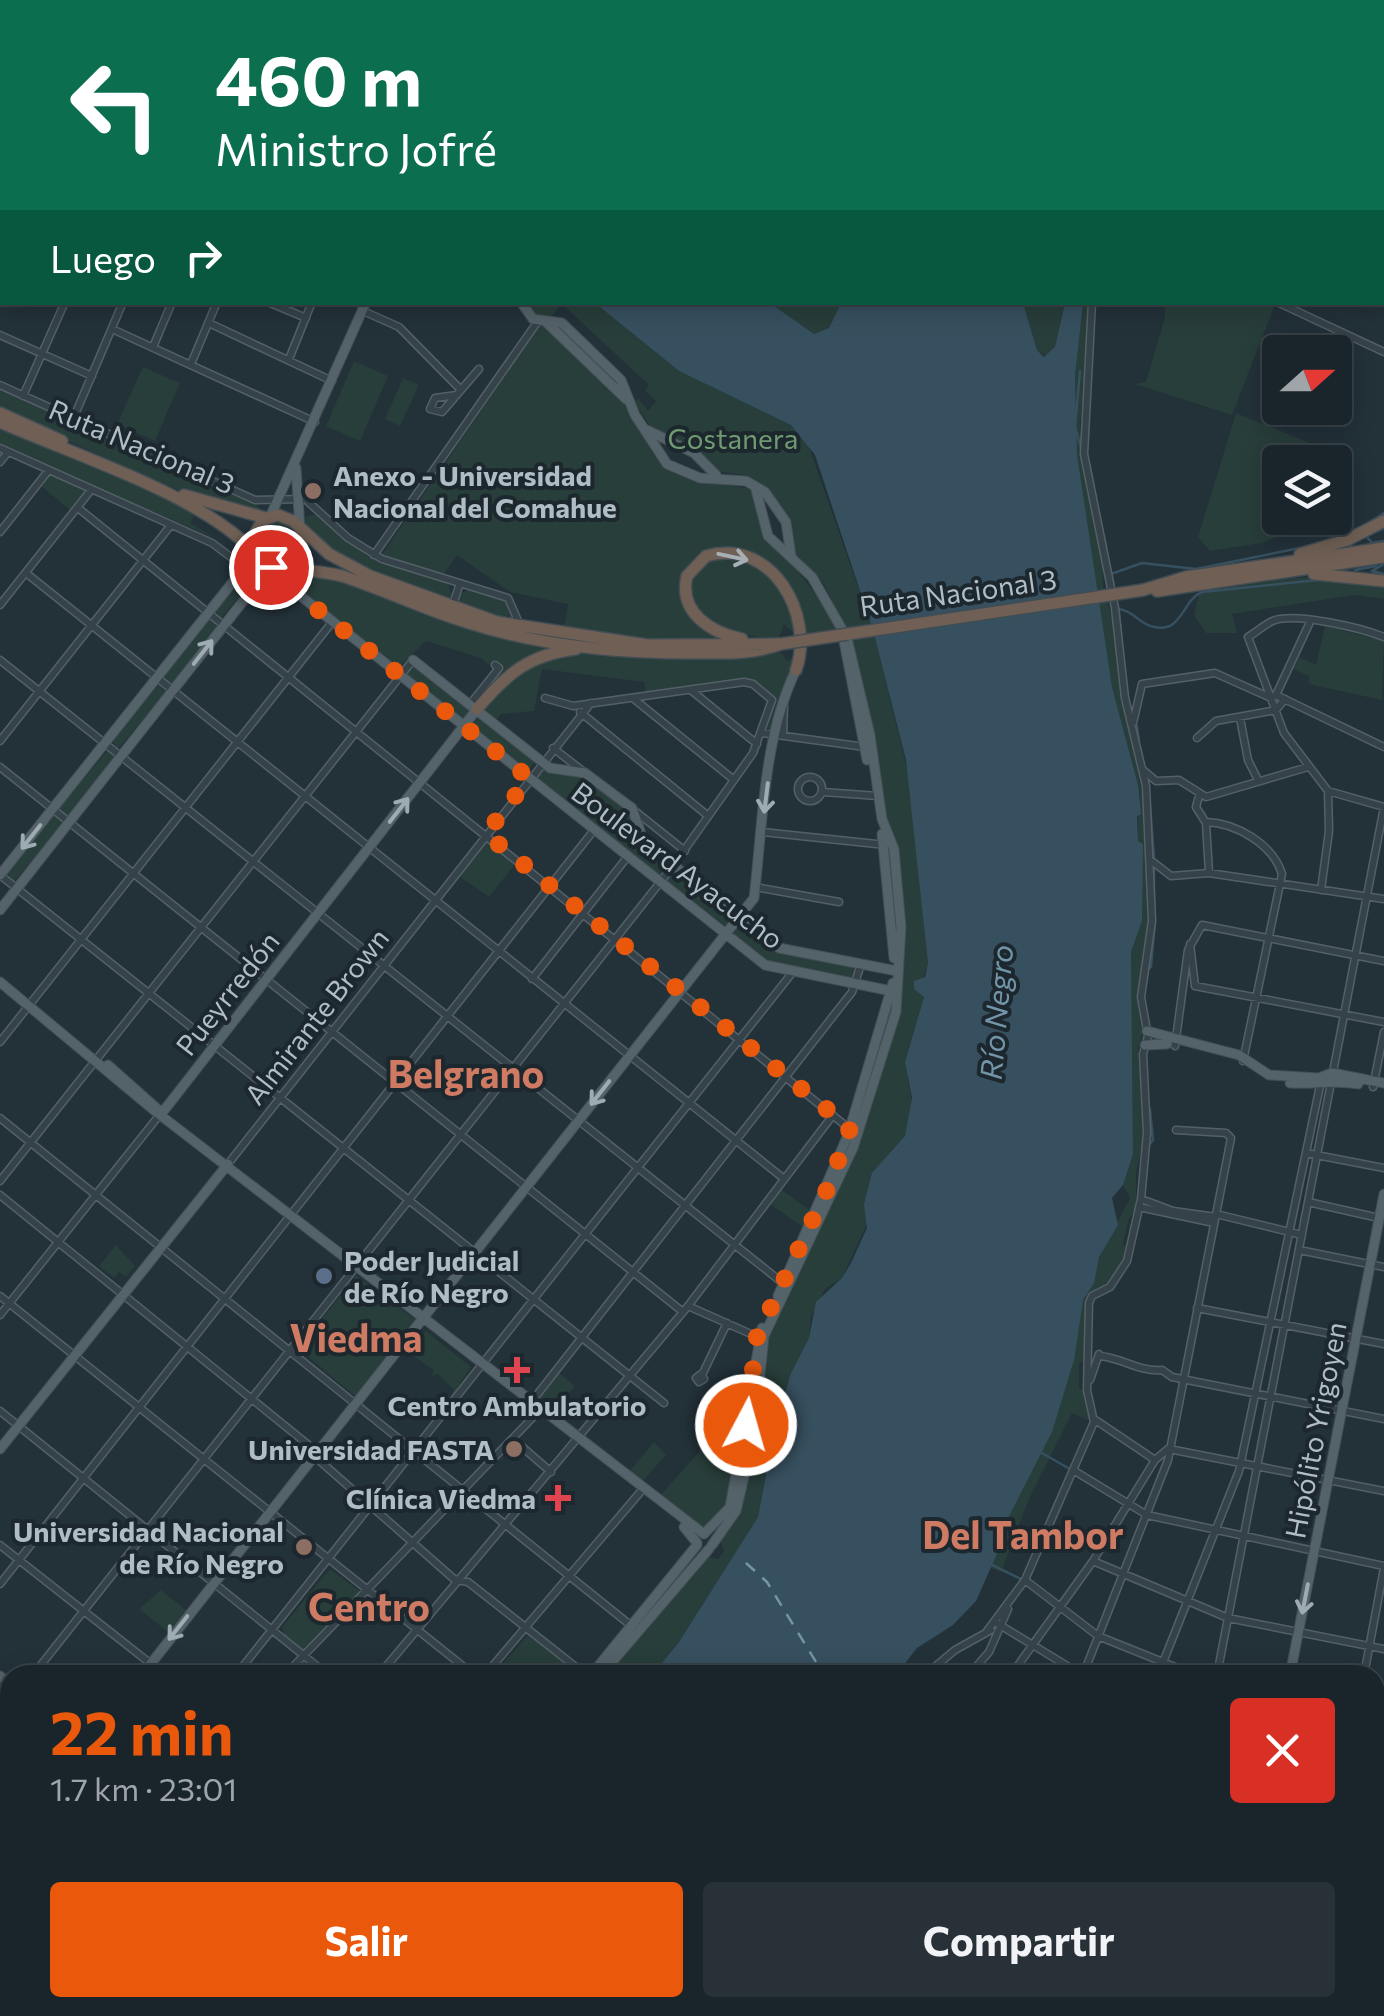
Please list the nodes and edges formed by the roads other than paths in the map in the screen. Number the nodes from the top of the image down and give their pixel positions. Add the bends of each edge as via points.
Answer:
1 (64, 305) edge
2 (123, 305) edge
3 (171, 305) edge
4 (217, 305) edge
5 (275, 305) edge
6 (311, 305) edge
7 (523, 305) edge
8 (1092, 305) edge
9 (1283, 305) edge
10 (364, 307) edge
11 (306, 318) junction
12 (542, 321) junction
13 (208, 323) junction
14 (112, 330) junction
15 (0, 335) edge
16 (153, 347) junction
17 (1384, 352) edge
18 (42, 354) junction
19 (289, 359) junction
20 (191, 364) junction
21 (479, 369) dead end
22 (92, 376) junction
23 (333, 381) junction
24 (0, 385) edge
25 (24, 396) junction
26 (0, 413) edge
27 (74, 417) junction
28 (0, 422) edge
29 (316, 422) junction
30 (641, 425) junction
31 (4, 450) edge
32 (0, 462) edge
33 (296, 465) junction
34 (48, 470) junction
35 (719, 476) junction
36 (755, 486) junction
37 (91, 490) junction
38 (298, 499) junction
39 (278, 501) junction
40 (78, 508) junction
41 (320, 511) junction
42 (268, 517) junction
43 (1384, 521) edge
44 (171, 525) junction
45 (301, 528) junction
46 (0, 532) edge
47 (1384, 548) edge
48 (254, 553) junction
49 (374, 555) junction
50 (791, 556) junction
51 (1384, 558) edge
52 (143, 560) junction
53 (275, 566) junction
54 (244, 567) junction
55 (1258, 567) junction
56 (1280, 573) junction
57 (26, 574) junction
58 (1384, 581) edge
59 (459, 586) junction
60 (1143, 590) junction
61 (0, 605) edge
62 (452, 609) junction
63 (208, 611) junction
64 (334, 621) junction
65 (1310, 622) junction
66 (225, 624) junction
67 (92, 626) junction
68 (520, 627) junction
69 (1384, 637) edge
70 (756, 644) junction
71 (781, 644) junction
72 (599, 648) junction
73 (0, 660) edge
74 (413, 660) joint
75 (495, 665) dead end
76 (796, 670) joint
77 (399, 674) junction
78 (156, 677) junction
79 (289, 678) junction
80 (690, 690) junction
81 (39, 691) junction
82 (172, 691) junction
83 (1274, 696) junction
84 (545, 698) dead end
85 (632, 698) junction
86 (1285, 699) junction
87 (776, 702) junction
88 (592, 703) junction
89 (474, 706) junction
90 (572, 706) junction
91 (1276, 710) junction
92 (582, 714) junction
93 (1240, 718) junction
94 (1133, 723) junction
95 (464, 726) junction
96 (354, 732) junction
97 (762, 733) junction
98 (778, 736) junction
99 (1197, 738) dead end
100 (0, 741) edge
101 (105, 743) junction
102 (238, 743) junction
103 (757, 744) junction
104 (868, 746) junction
105 (1384, 747) edge
106 (553, 748) junction
107 (122, 756) junction
108 (542, 762) junction
109 (0, 767) edge
110 (1141, 768) junction
111 (1308, 768) junction
112 (585, 773) junction
113 (529, 778) junction
114 (734, 780) junction
115 (1258, 780) junction
116 (420, 784) junction
117 (1328, 791) junction
118 (823, 792) dead end
119 (304, 796) junction
120 (1199, 796) junction
121 (876, 797) junction
122 (1384, 807) edge
123 (632, 808) junction
124 (52, 809) junction
125 (186, 809) junction
126 (708, 815) junction
127 (69, 822) junction
128 (1206, 822) junction
129 (594, 830) junction
130 (762, 832) junction
131 (486, 834) junction
132 (889, 843) junction
133 (369, 848) junction
134 (684, 851) junction
135 (628, 856) junction
136 (1151, 858) junction
137 (252, 862) junction
138 (673, 866) junction
139 (1210, 872) junction
140 (134, 874) junction
141 (0, 875) edge
142 (660, 882) junction
143 (1283, 884) junction
144 (755, 887) junction
145 (17, 888) junction
146 (551, 889) junction
147 (1320, 890) junction
148 (1366, 896) junction
149 (1384, 900) edge
150 (436, 902) junction
151 (839, 902) dead end
152 (0, 910) edge
153 (317, 914) junction
154 (583, 915) junction
155 (738, 917) junction
156 (200, 927) junction
157 (725, 934) junction
158 (1272, 939) junction
159 (81, 940) junction
160 (616, 941) junction
161 (1190, 944) junction
162 (500, 953) junction
163 (1356, 956) junction
164 (1384, 961) edge
165 (861, 963) junction
166 (384, 967) junction
167 (895, 970) junction
168 (792, 973) junction
169 (532, 979) junction
170 (266, 980) junction
171 (0, 982) edge
172 (857, 985) junction
173 (680, 990) junction
174 (896, 992) junction
175 (148, 993) junction
176 (1259, 999) junction
177 (30, 1005) junction
178 (565, 1005) junction
179 (1344, 1016) junction
180 (448, 1018) junction
181 (1384, 1022) edge
182 (1147, 1031) junction
183 (1384, 1032) edge
184 (332, 1033) junction
185 (740, 1041) junction
186 (0, 1042) edge
187 (1176, 1044) junction
188 (1145, 1045) junction
189 (214, 1046) junction
190 (629, 1056) junction
191 (96, 1060) junction
192 (1244, 1060) junction
193 (513, 1070) junction
194 (785, 1076) junction
195 (1327, 1079) junction
196 (396, 1084) junction
197 (1379, 1085) edge
198 (280, 1099) junction
199 (690, 1104) junction
200 (162, 1112) junction
201 (833, 1115) junction
202 (0, 1118) edge
203 (578, 1121) junction
204 (1176, 1130) dead end
205 (853, 1131) junction
206 (461, 1136) junction
207 (735, 1140) junction
208 (30, 1142) junction
209 (344, 1150) junction
210 (1306, 1153) junction
211 (1318, 1155) junction
212 (228, 1164) junction
213 (1384, 1168) edge
214 (638, 1170) junction
215 (783, 1178) junction
216 (0, 1181) edge
217 (526, 1188) junction
218 (1384, 1194) edge
219 (0, 1195) edge
220 (96, 1195) junction
221 (409, 1202) junction
222 (1308, 1202) junction
223 (1140, 1203) junction
224 (684, 1206) junction
225 (292, 1215) junction
226 (1215, 1218) junction
227 (1380, 1218) junction
228 (1288, 1232) junction
229 (1302, 1235) junction
230 (586, 1236) junction
231 (58, 1242) junction
232 (734, 1245) junction
233 (160, 1246) junction
234 (1299, 1250) junction
235 (474, 1254) junction
236 (1369, 1264) junction
237 (358, 1267) junction
238 (1384, 1267) edge
239 (632, 1273) junction
240 (786, 1286) junction
241 (123, 1295) junction
242 (0, 1296) edge
243 (224, 1300) junction
244 (534, 1302) junction
245 (9, 1304) junction
246 (1197, 1308) junction
247 (686, 1309) junction
248 (0, 1315) edge
249 (424, 1320) junction
250 (1270, 1322) junction
251 (726, 1323) junction
252 (1284, 1324) junction
253 (581, 1338) junction
254 (760, 1339) junction
255 (1356, 1339) junction
256 (1384, 1344) edge
257 (187, 1348) junction
258 (290, 1354) junction
259 (74, 1357) junction
260 (482, 1366) junction
261 (628, 1375) junction
262 (702, 1375) dead end
263 (1182, 1379) junction
264 (1087, 1390) junction
265 (1254, 1392) junction
266 (1271, 1395) junction
267 (252, 1400) junction
268 (530, 1403) junction
269 (664, 1403) dead end
270 (357, 1404) junction
271 (139, 1408) junction
272 (0, 1411) edge
273 (1342, 1411) junction
274 (538, 1412) junction
275 (1094, 1419) junction
276 (1384, 1419) edge
277 (18, 1426) junction
278 (513, 1439) junction
279 (576, 1440) junction
280 (0, 1449) edge
281 (1170, 1449) junction
282 (416, 1450) junction
283 (316, 1456) junction
284 (204, 1460) junction
285 (1156, 1460) junction
286 (1240, 1461) junction
287 (1257, 1466) junction
288 (1073, 1470) junction
289 (551, 1472) junction
290 (84, 1477) junction
291 (1328, 1480) junction
292 (464, 1489) junction
293 (1384, 1490) edge
294 (641, 1491) junction
295 (1129, 1503) junction
296 (372, 1505) junction
297 (270, 1512) junction
298 (1146, 1515) junction
299 (507, 1523) junction
300 (149, 1530) junction
301 (1215, 1531) junction
302 (1242, 1537) junction
303 (701, 1539) junction
304 (414, 1542) junction
305 (0, 1545) edge
306 (711, 1547) junction
307 (1314, 1552) junction
308 (329, 1559) junction
309 (20, 1560) junction
310 (1092, 1561) junction
311 (1384, 1567) edge
312 (1123, 1572) junction
313 (571, 1576) junction
314 (459, 1580) junction
315 (1024, 1580) junction
316 (214, 1582) junction
317 (0, 1584) edge
318 (368, 1590) junction
319 (1187, 1602) junction
320 (1061, 1607) junction
321 (84, 1611) junction
322 (1228, 1618) junction
323 (1000, 1621) junction
324 (527, 1627) junction
325 (635, 1629) junction
326 (273, 1630) junction
327 (418, 1630) junction
328 (1299, 1632) junction
329 (1098, 1636) junction
330 (1034, 1643) junction
331 (1370, 1646) junction
332 (1384, 1649) edge
333 (304, 1656) junction
334 (1163, 1662) junction
335 (151, 1664) joint
336 (42, 1665) edge
337 (244, 1665) edge
338 (295, 1665) edge
339 (315, 1665) edge
340 (388, 1665) edge
341 (462, 1665) edge
342 (495, 1665) edge
343 (575, 1665) edge
344 (598, 1665) edge
345 (609, 1665) edge
346 (936, 1665) edge
347 (978, 1665) edge
348 (1018, 1665) edge
349 (1067, 1665) edge
350 (1086, 1665) edge
351 (1162, 1665) edge
352 (1170, 1665) edge
353 (1219, 1665) edge
354 (1292, 1665) edge
355 (1366, 1665) edge

1 - 18 street
2 - 14 street
3 - 16 street
4 - 13 street
5 - 11 street
6 - 11 street
7 - 12 main road via 529,317
8 - 94 street via 1084,454
9 - 17 street
10 - 21 street via 399,327 459,392
10 - 23 main road
11 - 19 street
12 - 30 main road via 629,402
12 - 49 street
13 - 19 street
13 - 20 street
14 - 16 street
14 - 22 street
15 - 18 street
16 - 20 street
18 - 22 street
18 - 25 street
19 - 23 street
20 - 29 street
22 - 27 street
23 - 29 main road
24 - 25 street
25 - 27 street
26 - 42 highway, Ruta Nacional 3 via 192,499
27 - 39 street via 256,500
28 - 48 highway, Ruta Nacional 3 via 197,510 231,529
29 - 33 main road
30 - 35 main road via 694,453
30 - 35 main road via 672,468 700,478
31 - 32 street
31 - 34 street
33 - 38 main road
33 - 39 main road
34 - 37 street
34 - 46 street
35 - 36 main road
36 - 50 main road via 768,536
36 - 50 main road via 783,514
37 - 40 street
37 - 44 street
38 - 39 street
38 - 41 street
38 - 45 main road
39 - 42 main road
40 - 52 street
40 - 57 street
41 - 45 street via 306,514
41 - 49 street
42 - 45 highway, Ruta Nacional 3 via 286,517
42 - 48 highway, Ruta Nacional 3 via 254,532
43 - 55 highway
44 - 52 street
44 - 54 street
45 - 53 highway via 302,550
45 - 62 highway, Ruta Nacional 3 via 329,554 370,576
47 - 55 highway
48 - 53 highway
48 - 54 main road
49 - 59 street
50 - 104 main road via 825,594 842,631
51 - 56 highway
52 - 63 street
52 - 67 street
53 - 64 main road, Boulevard Ayacucho via 278,578
53 - 66 main road
53 - 72 highway, Ruta Nacional 3 via 346,577 496,631
54 - 63 main road
55 - 60 highway
56 - 58 highway
56 - 60 highway
57 - 61 street
57 - 67 street
59 - 62 street
59 - 68 street via 508,598
60 - 71 highway, Ruta Nacional 3, bridge
62 - 68 highway, Ruta Nacional 3
63 - 66 street
63 - 78 main road
64 - 77 main road, Boulevard Ayacucho
64 - 79 street
65 - 69 street
65 - 83 street
65 - 83 street via 1279,620 1248,637
66 - 79 street
82 -> 66 main road
67 - 78 street
67 - 81 street
68 - 70 highway, Ruta Nacional 3 via 647,645
70 - 71 highway, Ruta Nacional 3
70 -> 76 highway via 715,631 692,612 684,585 696,562 713,554 742,557 785,586 801,624
71 - 72 highway, Ruta Nacional 3 via 719,653
72 - 89 highway via 527,660
73 - 81 street
74 - 77 street
74 - 89 main road, Boulevard Ayacucho
75 - 89 street
76 - 87 main road
77 - 95 main road, Boulevard Ayacucho
77 - 96 street
78 - 82 street
78 - 101 main road
79 - 96 street
79 - 102 street
80 - 85 street
80 - 87 street via 750,682
80 - 103 street
81 - 100 street
81 - 101 street
82 - 102 street
82 - 107 main road
83 - 86 street
83 - 91 street
83 - 94 street via 1215,673 1147,682 1138,687
84 - 90 street
85 - 88 street
85 - 114 street
86 - 91 street
86 - 105 street
87 - 97 street
87 - 98 main road
88 - 90 street
88 - 92 street, Almirante Brown
89 - 95 main road, Pueyrredón
89 - 108 main road, Boulevard Ayacucho
90 - 92 street
91 - 93 street
91 - 111 street
92 - 106 street, Almirante Brown
92 - 126 street
93 - 99 street via 1216,721
93 - 115 street
94 - 110 street
95 - 113 main road, Boulevard Ayacucho
95 - 116 main road, Pueyrredón
96 - 116 street
96 - 119 street
97 - 98 street
97 - 103 street
98 - 104 street
98 -> 130 main road
101 - 107 street
101 - 124 main road
102 - 119 street
102 - 125 street
103 - 114 street
104 - 121 main road
106 - 108 street, Almirante Brown
106 - 112 street, Boulevard Ayacucho
107 - 125 street
107 - 127 main road
108 - 112 main road, Boulevard Ayacucho
108 - 113 street, Almirante Brown
109 - 124 street
110 - 120 street via 1156,781 1179,780
110 - 136 street
111 - 115 street
111 - 117 street
112 - 123 main road, Boulevard Ayacucho
113 - 129 main road, Boulevard Ayacucho
113 - 131 street, Almirante Brown
114 - 126 street
115 - 120 street
116 - 131 street
133 -> 116 main road, Pueyrredón
117 - 122 street
117 - 147 street
118 - 121 street
119 - 133 street
119 - 137 street
120 - 128 street via 1196,807
121 - 132 main road
122 - 148 street
123 - 134 street, Boulevard Ayacucho
123 - 138 main road, Boulevard Ayacucho via 644,842
124 - 127 street
124 -> 141 main road
125 - 137 street
125 - 140 street
126 - 134 street
127 - 140 street
127 - 145 main road
128 - 139 street
128 - 143 street via 1243,830 1271,852
129 - 135 main road, Boulevard Ayacucho
129 - 146 street
130 - 132 street
130 - 144 main road
131 - 146 street
131 - 150 street, Almirante Brown
132 - 167 main road via 902,927
133 - 150 street
133 - 153 main road, Pueyrredón
134 - 138 street
135 - 142 main road, Boulevard Ayacucho
135 - 154 street
136 - 139 street via 1171,876
136 - 182 street via 1152,921 1141,997
137 - 153 street
137 - 156 street
138 - 142 street
138 - 155 main road, Boulevard Ayacucho
139 - 143 street
140 - 156 street
140 - 159 street
141 - 145 street
142 - 157 main road, Boulevard Ayacucho
142 - 160 street
143 - 147 street
143 - 158 street
144 - 151 street
144 - 155 main road
145 - 152 main road
145 - 159 street
146 - 154 street
146 - 162 street
147 - 148 street
148 - 149 street
148 - 163 street
150 - 162 street
150 - 166 street, Almirante Brown
153 - 166 street
153 - 170 main road, Pueyrredón
154 - 160 street
154 - 169 street
155 - 157 main road
155 - 165 main road, Boulevard Ayacucho via 779,948
156 - 170 street
156 - 175 street
157 - 168 main road, Boulevard Ayacucho via 766,965
157 - 173 main road
158 - 161 street via 1204,924
158 - 163 street
158 - 176 street
159 - 175 street
159 - 177 street
160 - 173 street
160 - 178 street
161 - 176 street via 1196,986
161 - 187 street
162 - 169 street
162 - 180 street
163 - 164 street
163 - 179 street
165 - 167 main road, Boulevard Ayacucho
165 - 172 street
166 - 180 street
166 - 184 street, Almirante Brown
167 - 174 main road
168 - 172 main road, Boulevard Ayacucho
168 - 185 street
169 - 178 street
170 - 184 street
170 - 189 main road, Pueyrredón
171 - 177 main road
172 - 174 main road, Boulevard Ayacucho
172 - 194 street
173 - 185 street
173 - 190 main road
174 - 205 main road
175 - 189 street
175 - 191 street
176 - 179 street
176 - 192 street
177 - 186 street
177 - 191 main road
178 - 190 street
178 - 193 street
179 - 181 street
179 - 195 street
180 - 193 street
180 - 196 street
182 - 187 main road
182 - 188 street
183 - 197 street
184 - 196 street
184 - 198 street, Almirante Brown
185 - 194 street
185 - 199 street
187 - 188 main road
187 - 192 main road
188 - 223 street
189 - 198 street
189 - 200 main road, Pueyrredón
190 - 199 street
190 -> 203 main road
191 - 200 main road
191 - 208 street
192 - 195 main road via 1270,1080
193 - 203 street
193 - 206 street
194 - 201 street
194 - 207 street
195 - 197 main road
195 - 210 street
195 - 211 street
196 - 206 street
196 - 209 street
198 - 209 street
198 - 212 street, Almirante Brown
199 - 207 street
199 - 214 street
200 - 212 main road
200 - 220 street, Pueyrredón
201 - 205 street
201 - 215 street
202 - 208 street
203 - 214 street
203 - 217 main road
204 - 226 street via 1231,1138
205 - 240 main road
206 - 217 street
206 - 221 street
207 - 215 street
207 - 224 street
208 - 216 street
208 - 220 street
209 - 221 street
209 - 225 street
210 - 211 street
210 - 228 street
211 - 213 street
211 - 222 street
212 - 225 main road
212 - 233 main road, Almirante Brown
214 - 224 street
214 - 230 street
215 - 232 street
217 - 230 street
217 - 235 main road
218 - 227 main road, Hipólito Yrigoyen
219 - 231 street
220 - 231 street, Pueyrredón
220 - 233 street
221 - 235 street
221 - 237 street
222 - 227 street
222 - 229 street
223 - 226 street
223 - 264 street via 1124,1266 1110,1287 1090,1298
224 - 232 street
224 - 239 street
225 - 237 main road
225 - 243 street
226 - 228 street
226 - 246 street
227 - 236 main road, Hipólito Yrigoyen
228 - 229 street
228 - 250 street
229 - 234 street
230 - 239 street
230 - 244 street
231 - 241 street
231 - 245 street, Pueyrredón
232 - 240 street
232 - 247 street
233 - 241 main road, Almirante Brown
233 - 243 street
234 - 236 street
234 - 252 street
235 - 244 street
235 - 249 main road
236 - 238 street
236 - 255 main road, Hipólito Yrigoyen
237 - 249 main road
237 - 258 street
239 - 247 street
239 - 253 street
240 - 254 main road
241 - 257 street
241 - 259 main road, Almirante Brown
242 - 245 street
243 - 257 street
243 - 258 street
244 - 253 street
244 - 260 street
245 - 248 street, Pueyrredón
245 - 259 street
246 - 250 street
246 - 263 street
247 - 251 street
247 - 261 street
249 - 260 main road
249 - 270 main road
250 - 252 street
250 - 265 street
251 - 254 street
251 - 262 street
252 - 255 street
252 - 266 street
253 - 261 street
253 - 268 street
254 - 303 main road via 730,1507
254 - 306 main road via 754,1434 736,1511
255 - 256 street
255 - 273 main road, Hipólito Yrigoyen
257 - 267 street
257 - 271 street
258 - 267 street
258 - 270 street
259 - 271 street
259 - 277 main road, Almirante Brown
260 - 268 main road
260 - 282 street
261 - 269 street
261 - 279 street
263 - 264 street via 1099,1354
263 - 265 street
263 - 281 street
264 - 275 street
265 - 266 street
265 - 286 street
266 - 273 street
266 - 287 street
267 - 283 street
267 - 284 street
268 - 274 main road
268 - 279 main road
270 - 282 street
270 - 283 main road
271 - 284 street
271 - 290 street
272 - 277 street
273 - 276 street
273 - 291 main road, Hipólito Yrigoyen
274 - 278 street
274 - 279 main road
275 - 285 street
275 - 288 street
277 - 280 main road, Almirante Brown
277 - 290 street
278 - 289 street
278 - 292 street
279 - 289 street
279 - 294 main road
281 - 285 street
281 - 286 street
281 - 298 street
282 - 292 street
282 - 296 street
283 - 296 street
283 - 297 main road
284 - 297 street
284 - 300 street
285 - 295 street
286 - 287 street
286 - 301 street
287 - 291 street
287 - 302 street
288 - 295 street
288 - 315 street
289 - 299 street
290 - 300 street
290 - 309 street
291 - 293 street
291 - 307 main road, Hipólito Yrigoyen
292 - 299 street
292 - 304 street
294 - 303 main road
294 - 313 street
295 - 298 street
295 - 310 street
296 - 304 street
296 - 308 street
297 - 308 street
297 - 316 main road
298 - 301 street
298 - 312 street
299 - 313 street
299 - 314 street
300 - 316 street
300 - 321 street
301 - 302 street
301 - 319 street
302 - 307 street
302 - 322 street
303 - 306 main road
303 - 325 main road
304 - 314 street
304 - 318 street
305 - 309 street
306 - 325 main road
307 - 311 street
307 -> 328 main road, Hipólito Yrigoyen
308 - 318 street
308 - 326 street
309 - 317 street
309 - 321 street
310 - 312 street
310 - 320 street
311 - 331 street
312 - 319 street
312 - 329 street
313 - 324 street
313 - 325 street
314 - 324 street
314 - 327 street
315 - 320 street
315 - 323 street
316 - 326 street
316 -> 335 main road
318 - 327 street
318 - 333 street
319 - 322 street
319 - 334 street
320 - 329 street
320 - 330 street
321 - 335 street
321 - 336 street
322 - 328 street
322 - 353 street
323 - 330 street
323 - 346 street
323 - 347 street
324 - 342 street
324 - 343 street
325 - 344 main road
325 - 345 main road
326 - 333 street
326 - 337 street
327 - 340 street
327 - 341 street
328 - 331 street
328 - 354 main road, Hipólito Yrigoyen
329 - 334 street
329 - 350 street
330 - 348 street
330 - 349 street
331 - 332 street
331 - 355 street
333 - 338 street
333 - 339 street
334 - 351 street
334 - 352 street

